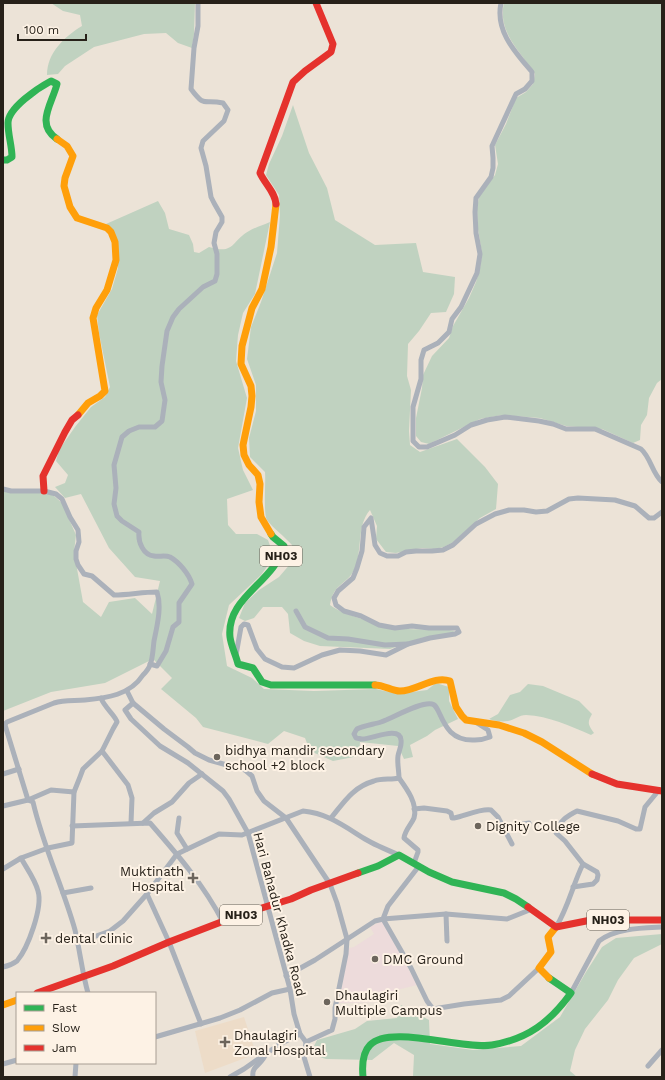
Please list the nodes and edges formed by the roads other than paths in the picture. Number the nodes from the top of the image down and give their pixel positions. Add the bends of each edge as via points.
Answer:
1 (198, 3) edge
2 (316, 3) edge
3 (501, 3) edge
4 (3, 160) edge
5 (662, 482) edge
6 (3, 488) edge
7 (44, 491) junction
8 (662, 512) edge
9 (296, 611) dead end
10 (408, 644) junction
11 (236, 656) junction
12 (150, 664) junction
13 (127, 691) junction
14 (101, 698) junction
15 (134, 703) junction
16 (476, 722) junction
17 (4, 726) edge
18 (102, 751) junction
19 (194, 753) junction
20 (188, 763) junction
21 (19, 769) junction
22 (3, 774) edge
23 (202, 774) junction
24 (399, 778) junction
25 (661, 790) edge
26 (74, 792) junction
27 (28, 800) junction
28 (3, 806) edge
29 (414, 809) junction
30 (179, 818) dead end
31 (286, 818) junction
32 (331, 818) junction
33 (131, 823) junction
34 (142, 823) junction
35 (528, 823) dead end
36 (72, 826) junction
37 (503, 828) junction
38 (248, 833) junction
39 (512, 844) dead end
40 (48, 848) junction
41 (187, 849) junction
42 (177, 854) junction
43 (399, 855) junction
44 (21, 858) junction
45 (417, 864) junction
46 (583, 864) junction
47 (3, 869) edge
48 (330, 884) junction
49 (573, 887) junction
50 (91, 888) dead end
51 (63, 893) junction
52 (147, 894) junction
53 (268, 906) junction
54 (532, 909) junction
55 (446, 914) junction
56 (383, 919) junction
57 (662, 920) edge
58 (223, 922) junction
59 (556, 927) junction
60 (662, 927) edge
61 (347, 939) junction
62 (447, 941) dead end
63 (169, 942) junction
64 (77, 943) junction
65 (3, 967) edge
66 (538, 968) junction
67 (83, 976) junction
68 (286, 976) junction
69 (290, 989) junction
70 (40, 992) edge
71 (88, 992) edge
72 (571, 993) junction
73 (16, 1000) edge
74 (3, 1005) edge
75 (201, 1024) junction
76 (300, 1034) junction
77 (156, 1037) edge
78 (306, 1042) junction
79 (662, 1050) edge
80 (266, 1053) junction
81 (16, 1060) edge
82 (3, 1064) edge
83 (76, 1064) edge
84 (648, 1066) dead end
85 (75, 1077) edge
86 (230, 1077) edge
87 (253, 1077) edge
88 (310, 1077) edge
89 (363, 1077) edge

1 - 12 street via 198,26 190,89 204,103 223,103 228,110 224,121 202,141 201,148 212,197 222,217 214,243 217,274 215,281 203,287 179,309 167,331 161,382 165,400 162,421 155,427 139,426 122,437 114,465 114,504 117,516 139,532 140,545 145,551 152,556 168,556 178,563 192,584 179,603 179,622 173,627 166,651 157,666
2 - 11 main road, NH03 via 333,44 331,52 293,82 260,173 275,196 276,207 262,289 252,308 242,346 241,364 252,396 243,445 249,465 258,475 261,517 273,537 284,546 280,558 267,576 235,610 230,632
3 - 5 street via 500,21 504,33 512,48 532,72 532,81 516,94 492,146 493,163 490,177 476,198 476,233 480,254 477,273 461,307 452,318 449,332 438,343 424,350 421,379 413,407 413,441 419,447 427,447 471,425 505,417 540,421 566,428 595,429 641,449 647,454
4 - 7 main road via 12,156 8,121 12,111 40,87 51,81 57,84 46,126 50,133 67,146 73,156 64,186 70,207 77,218 107,228 115,242 116,260 107,290 93,318 105,391 88,403 72,420 44,476
6 - 7 street via 11,491
7 - 12 street via 56,494 62,499 78,530 76,559 84,574 92,576 114,595 157,592 159,612
8 - 10 street via 654,518 649,518 635,506 615,500 569,499 547,511 508,510 495,514 476,524 453,545 443,550 406,552 398,556 388,556 380,552 375,545 371,518 364,527 362,551 357,568 352,578 334,598 336,605 344,611 379,625 395,628 457,628 458,632 455,634
9 - 10 street via 305,627 328,638 384,645
10 - 11 street via 386,655 340,650 294,668 282,667 265,659 257,649 248,625 244,624 241,627
11 - 16 main road via 238,664 253,668 262,682 271,685 379,685 400,691 445,679 450,681 454,703 461,716 467,721
12 - 13 street via 138,683
13 - 14 street
13 - 15 street
14 - 17 street via 62,700 8,722
14 - 18 street via 103,705 117,718
15 - 19 street
15 - 20 street, Hari Bahadur Khadka Road via 126,710 131,720 160,746
16 - 24 street via 488,730 490,737 467,740 459,738 445,726 438,708 432,703 358,729 354,734 356,738 363,740 386,734 400,735
16 - 25 main road via 525,734 554,749 592,775 614,784
17 - 21 street
18 - 26 street via 83,770
18 - 33 street via 128,784 132,798
19 - 20 street
19 - 31 street via 245,770 252,776 264,801
20 - 23 street, Hari Bahadur Khadka Road
21 - 22 street
21 - 27 street
23 - 34 street via 189,783 172,802
23 - 38 street, Hari Bahadur Khadka Road via 223,791
24 - 29 street via 413,801
24 - 32 street via 375,780 352,792
25 - 46 street via 645,807 640,829 577,811 562,821 556,833
26 - 27 street via 51,790
26 - 36 street
27 - 28 street
27 - 40 street via 33,802
29 - 37 street via 447,811 451,813 452,818 483,809 491,810
29 - 45 street via 414,819 404,833 404,838 418,850
30 - 41 street via 177,833
31 - 32 street via 303,811
31 - 38 street
31 - 48 street
32 - 43 street via 366,840
33 - 34 street
33 - 36 street
34 - 42 street via 150,823
35 - 37 street
36 - 40 street via 72,843
37 - 39 street
38 - 41 street via 219,834
38 - 53 street, Hari Bahadur Khadka Road
40 - 44 street
40 - 51 street
41 - 42 street
42 - 52 street
42 - 58 street via 212,901
43 - 45 main road
43 - 48 main road, NH03 via 378,866
44 - 47 street
44 - 65 street via 39,892 37,916 16,962
45 - 54 main road via 460,885 506,894
45 - 56 street via 388,906
46 - 49 street
46 - 49 street via 597,872 597,880 593,884
48 - 53 main road, NH03
48 - 61 street
49 - 59 street
50 - 51 street
51 - 64 street
52 - 63 street
52 - 64 street via 123,921 110,931
53 - 58 main road, NH03
53 - 68 street, Hari Bahadur Khadka Road
54 - 55 street via 507,919
54 - 59 main road
55 - 56 street
55 - 62 street
56 - 61 street via 375,921
56 - 66 street via 433,1009 501,1000 509,996
57 - 59 main road, NH03 via 591,920
58 - 63 main road, NH03
59 - 66 main road via 548,937 550,953
60 - 72 street via 618,932 605,937 600,941
61 - 68 street
61 - 78 street via 332,1030
63 - 67 main road, NH03
63 - 75 street
64 - 67 street
66 - 72 main road
67 - 70 main road, NH03
67 - 71 street
68 - 69 street, Hari Bahadur Khadka Road
69 - 75 street via 272,993 240,1010
69 - 76 street, Hari Bahadur Khadka Road
72 - 89 main road via 562,1006 539,1028 492,1045 457,1045 406,1037 380,1039 366,1049
73 - 74 main road
75 - 77 street
76 - 78 street, Hari Bahadur Khadka Road
76 - 80 street
78 - 88 street via 304,1057
79 - 84 street
80 - 86 street
80 - 87 street via 264,1059 256,1065
81 - 82 street
83 - 85 street

